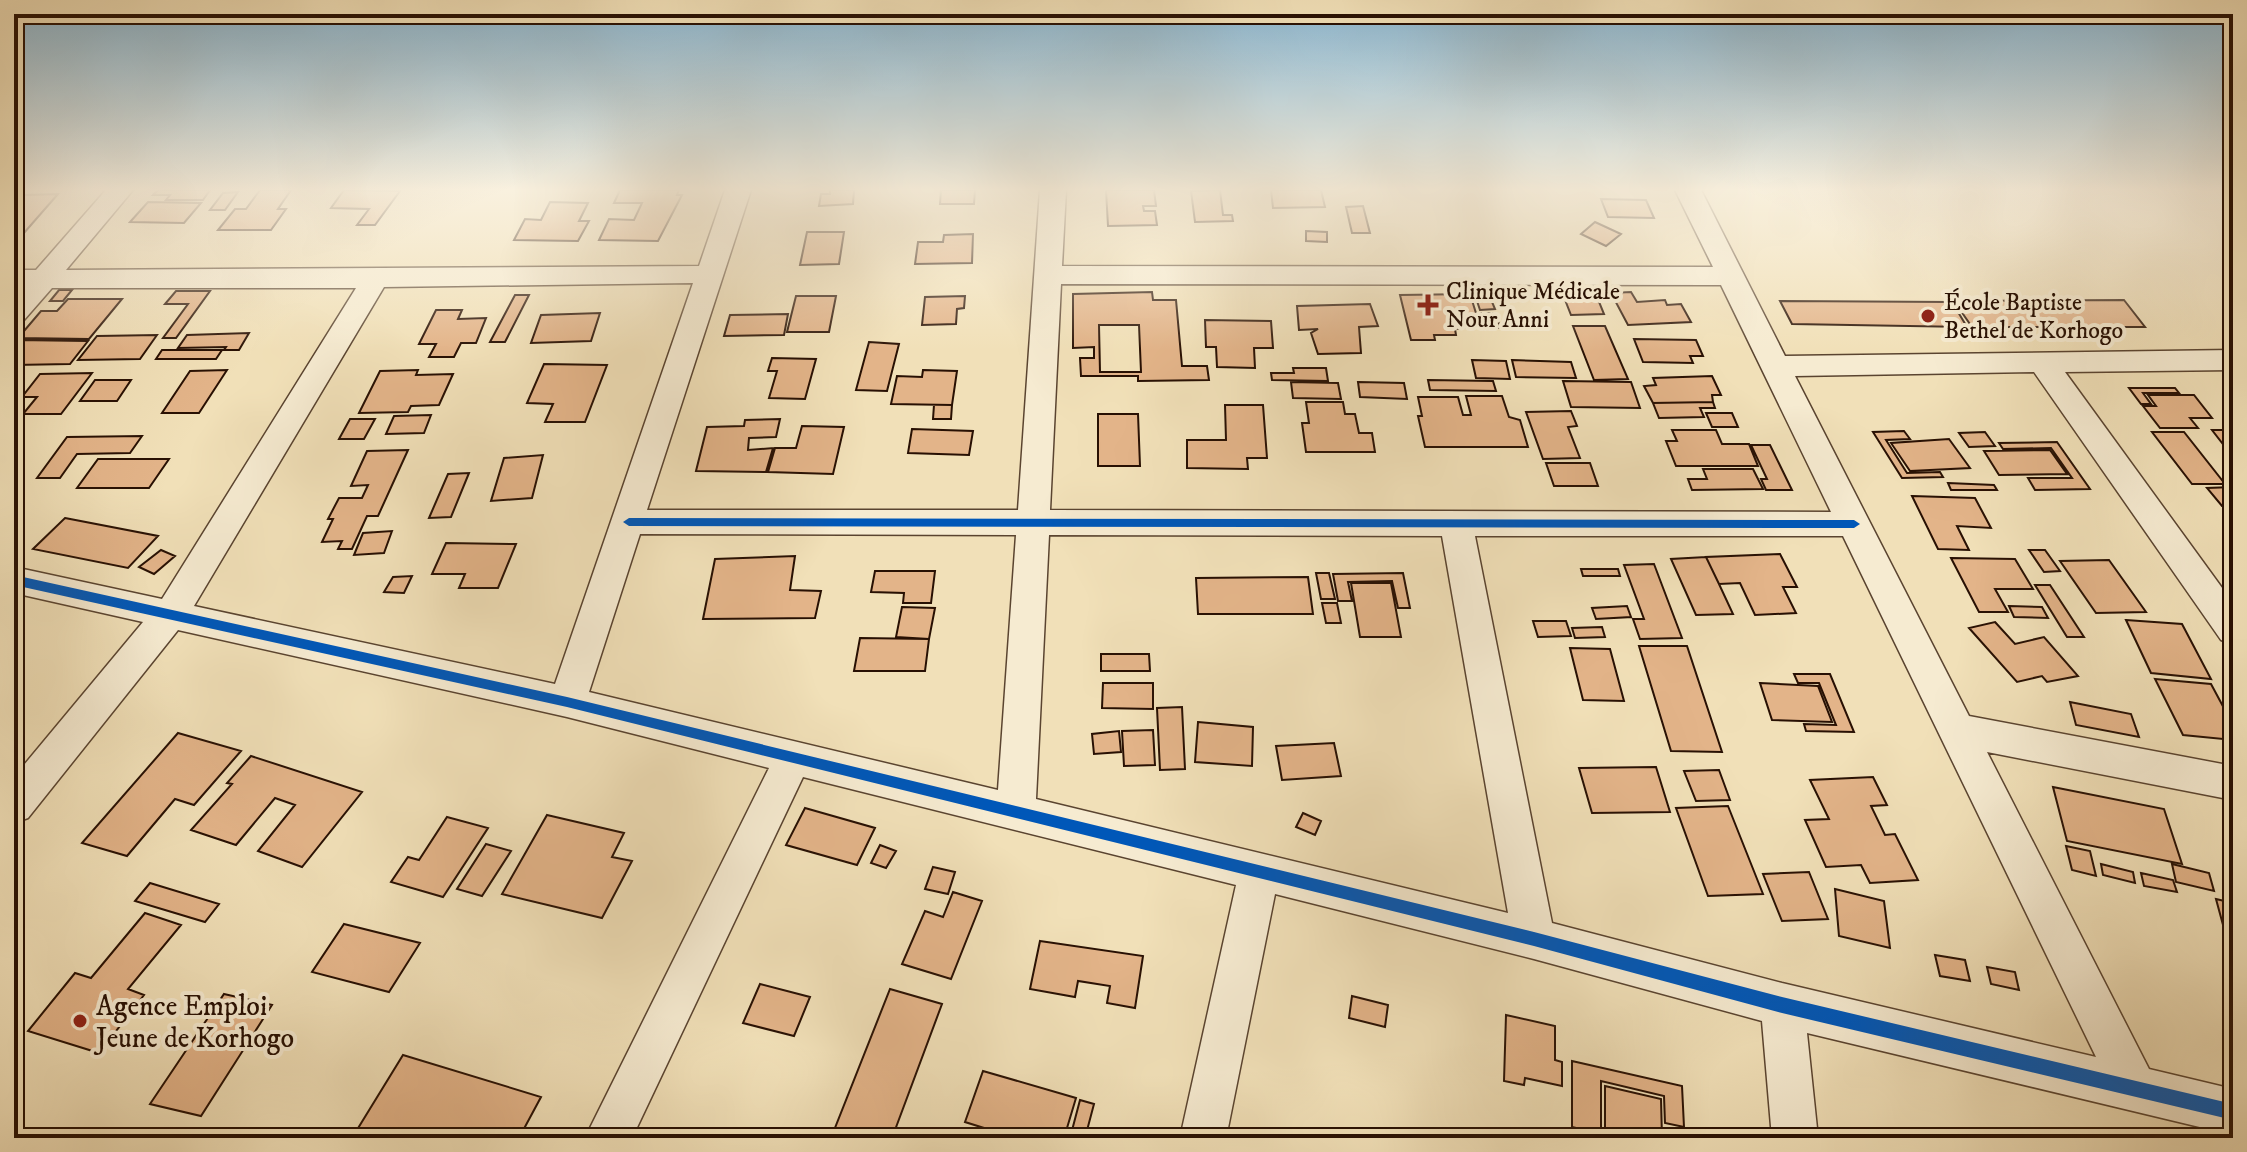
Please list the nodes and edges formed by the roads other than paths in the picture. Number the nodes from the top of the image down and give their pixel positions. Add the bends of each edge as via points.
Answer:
1 (75, 244) edge
2 (720, 244) edge
3 (1050, 244) edge
4 (1715, 244) edge
5 (710, 274) junction
6 (1048, 275) junction
7 (1731, 276) junction
8 (14, 279) edge
9 (45, 279) junction
10 (375, 279) junction
11 (14, 314) edge
12 (2233, 360) edge
13 (2042, 362) junction
14 (1775, 366) junction
15 (629, 522) junction
16 (1035, 522) junction
17 (1456, 523) junction
18 (1854, 524) junction
19 (14, 580) edge
20 (171, 614) junction
21 (2233, 630) edge
22 (567, 702) junction
23 (1956, 730) junction
24 (793, 758) junction
25 (2233, 783) edge
26 (14, 806) edge
27 (1016, 812) junction
28 (1259, 872) junction
29 (1534, 939) junction
30 (1782, 1005) junction
31 (2134, 1087) junction
32 (2233, 1112) edge
33 (608, 1138) edge
34 (1203, 1138) edge
35 (1795, 1138) edge

1 - 9 street
2 - 5 street
3 - 6 street
4 - 7 street
5 - 10 street
5 - 15 street
6 - 7 street
6 - 16 street
7 - 14 street
8 - 9 street
9 - 10 street
9 - 11 street
10 - 20 street
12 - 13 street
13 - 14 street
13 - 21 street
14 - 18 street
15 - 16 street
15 - 22 street
16 - 17 street
16 - 27 street
17 - 18 street
17 - 29 street
18 - 23 street
19 - 20 street
20 - 22 street
20 - 26 street
22 - 24 street
23 - 25 street
23 - 31 street
24 - 27 street
24 - 33 street
27 - 28 street
28 - 29 street
28 - 34 street
29 - 30 street
30 - 31 street
30 - 35 street
31 - 32 street

